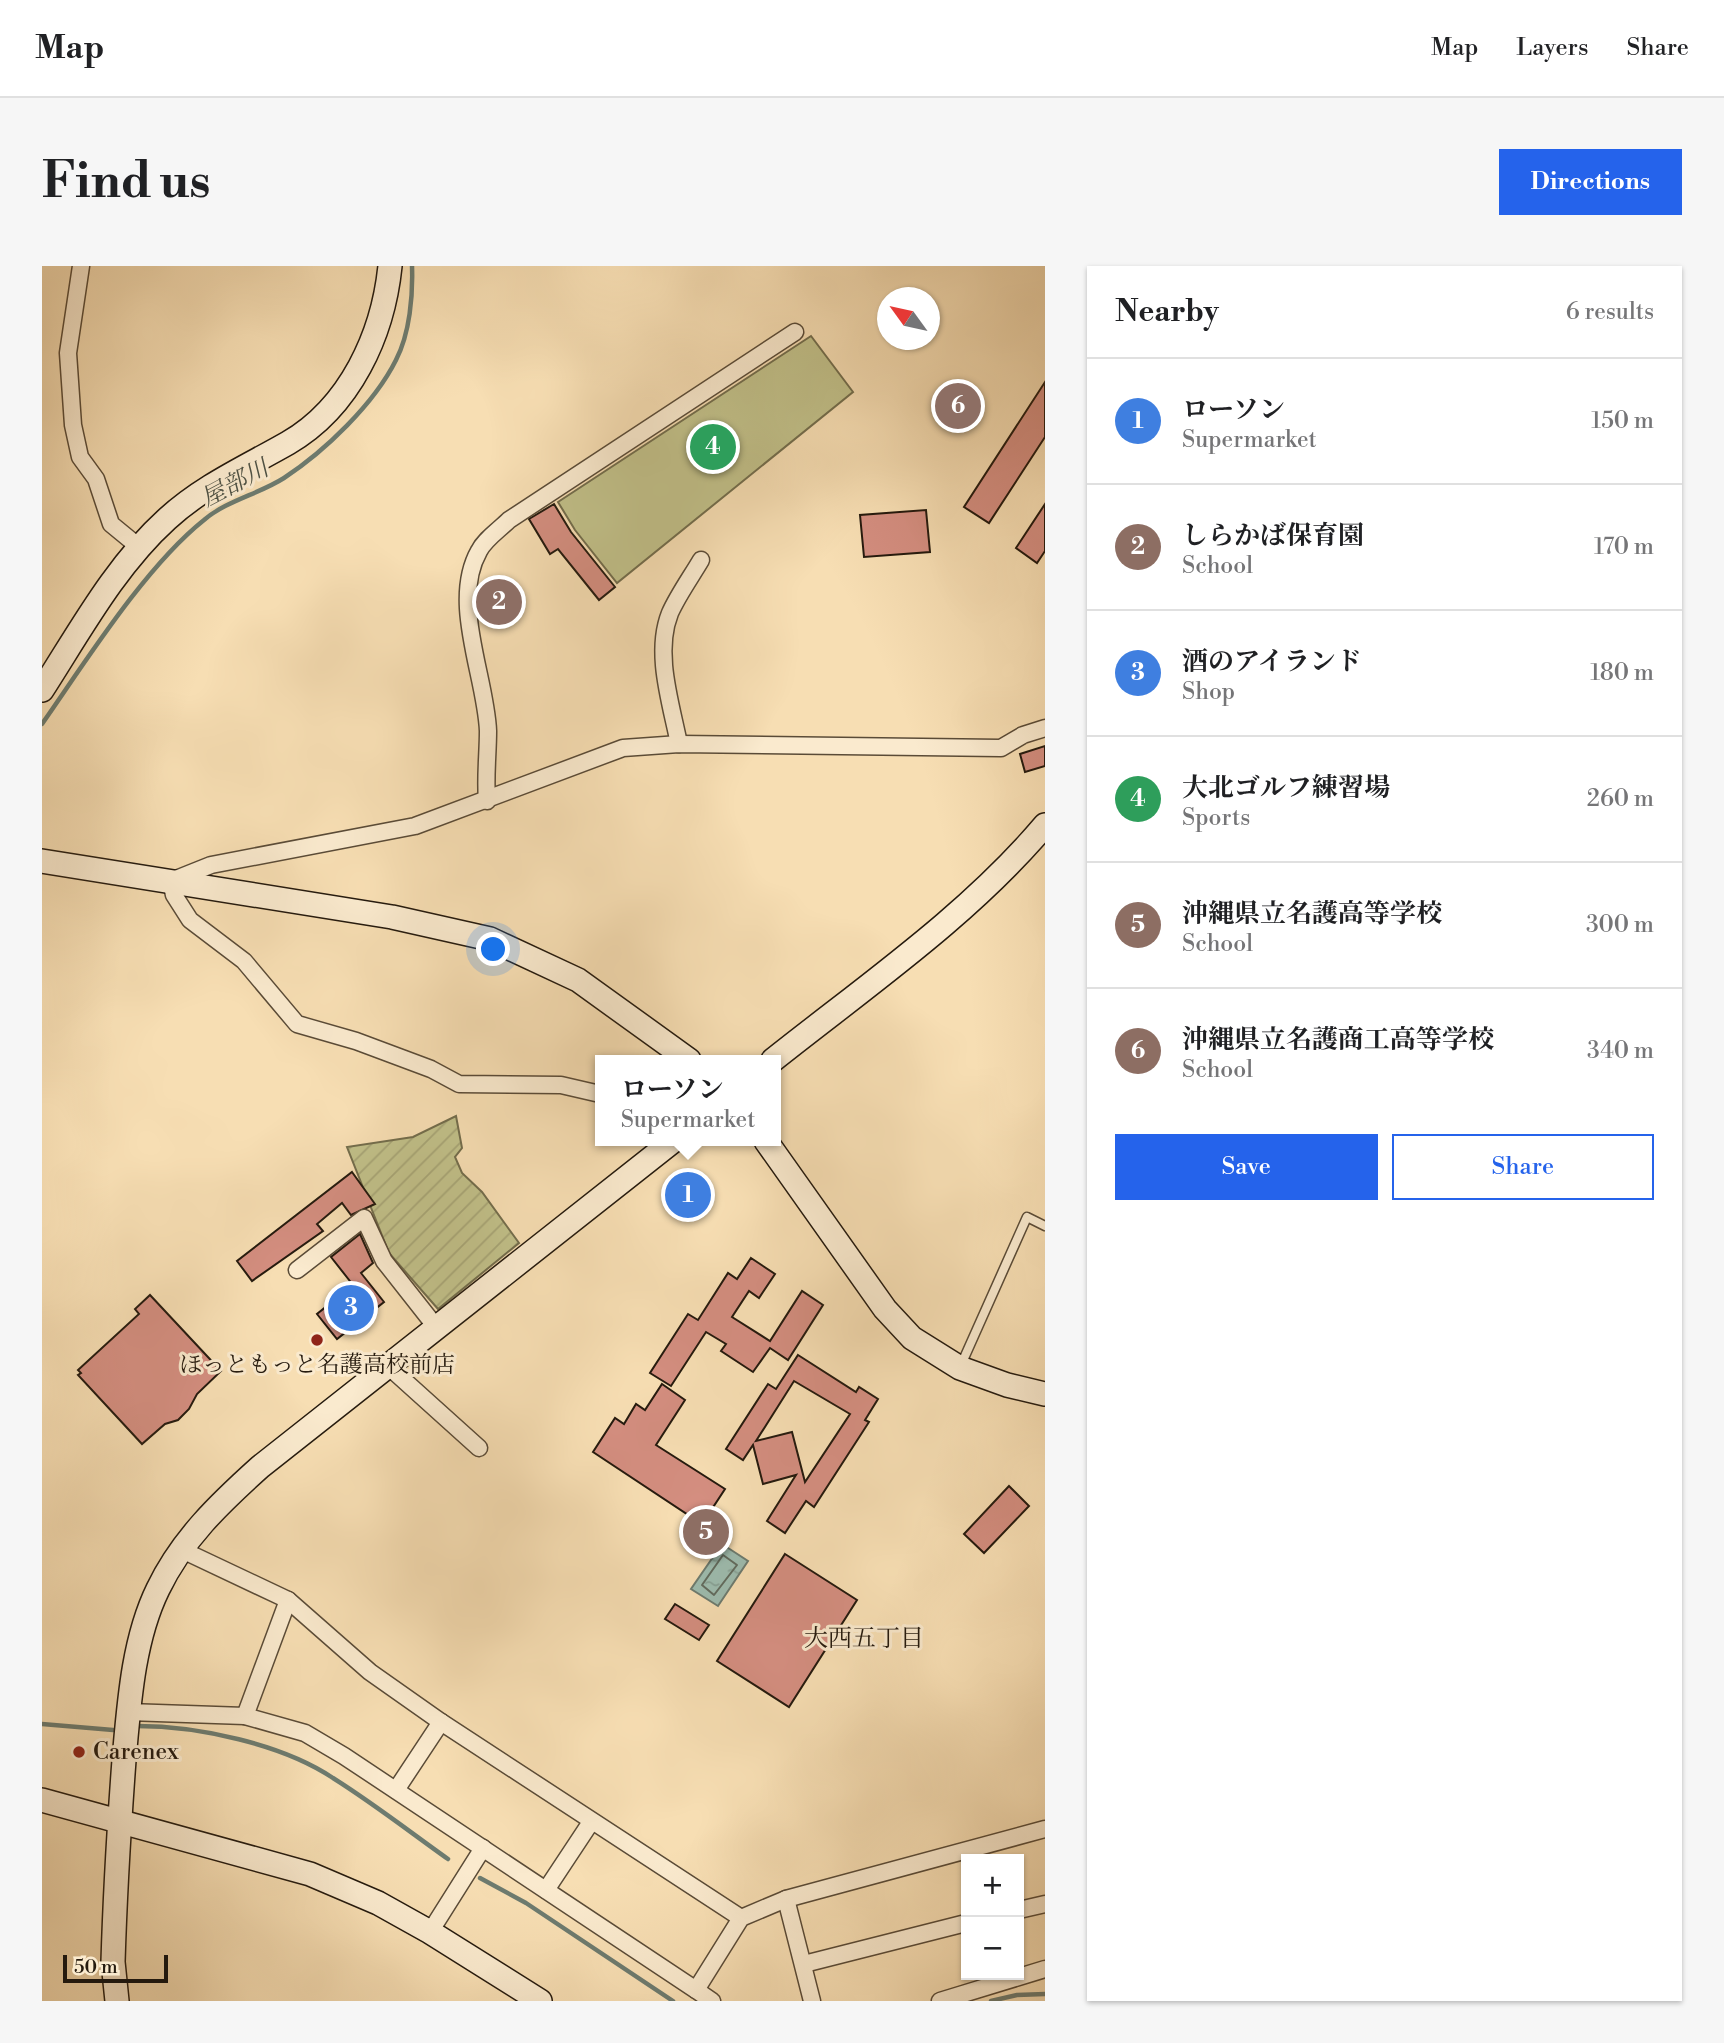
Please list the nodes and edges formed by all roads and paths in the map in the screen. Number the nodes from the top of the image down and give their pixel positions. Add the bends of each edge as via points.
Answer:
1 (81, 266) edge
2 (390, 266) edge
3 (795, 332) dead end
4 (139, 547) junction
5 (701, 560) dead end
6 (42, 690) edge
7 (1045, 728) edge
8 (679, 744) junction
9 (487, 801) junction
10 (1045, 825) edge
11 (42, 862) edge
12 (171, 881) junction
13 (682, 1055) edge
14 (779, 1055) edge
15 (595, 1093) edge
16 (667, 1146) edge
17 (770, 1146) edge
18 (1045, 1226) edge
19 (297, 1270) dead end
20 (436, 1327) junction
21 (388, 1366) junction
22 (960, 1368) junction
23 (1045, 1394) edge
24 (479, 1448) dead end
25 (180, 1549) junction
26 (288, 1600) junction
27 (128, 1712) junction
28 (245, 1717) junction
29 (441, 1723) junction
30 (396, 1790) junction
31 (42, 1800) edge
32 (119, 1822) junction
33 (591, 1822) junction
34 (1045, 1829) edge
35 (483, 1848) junction
36 (546, 1889) junction
37 (786, 1899) junction
38 (1045, 1904) edge
39 (1024, 1909) edge
40 (741, 1918) junction
41 (961, 1924) edge
42 (430, 1932) junction
43 (804, 1964) junction
44 (1045, 1969) edge
45 (696, 1990) junction
46 (117, 2001) edge
47 (540, 2001) edge
48 (712, 2001) edge
49 (812, 2001) edge
50 (940, 2001) edge

1 - 4 street via 68,353 73,425 80,457 96,479 111,524
2 - 4 street via 383,310 370,346 352,380 326,411 290,442 189,500
3 - 9 street via 509,520 480,548 469,586 470,623 488,730
4 - 6 street
5 - 8 street via 670,613 663,641
7 - 8 street via 1000,748
8 - 9 street via 623,748
9 - 12 street via 415,826 211,865
10 - 14 street via 952,918
11 - 12 street
12 - 13 street via 404,919 490,939 578,980
12 - 15 street via 190,920 244,961 297,1024 356,1041 459,1084 561,1085
16 - 20 street
17 - 22 street via 885,1309 912,1338
18 - 22 lane via 1027,1217
19 - 20 street via 364,1218 384,1261
20 - 21 street
21 - 24 street
21 - 25 street via 260,1467 209,1513
22 - 23 street
25 - 26 street
25 - 27 street via 157,1590
26 - 28 street
26 - 29 street via 370,1672
27 - 28 street
27 - 32 street
28 - 30 street via 305,1734
29 - 30 street
29 - 33 street
30 - 35 street
31 - 32 street
32 - 42 street via 310,1874
32 - 46 street via 113,1962
33 - 36 street
33 - 40 street
34 - 37 street
35 - 36 street
35 - 42 street
36 - 45 street
37 - 40 street
37 - 43 street
38 - 39 street
40 - 45 street
41 - 43 street
42 - 47 street
43 - 49 street
44 - 50 street
45 - 48 street

